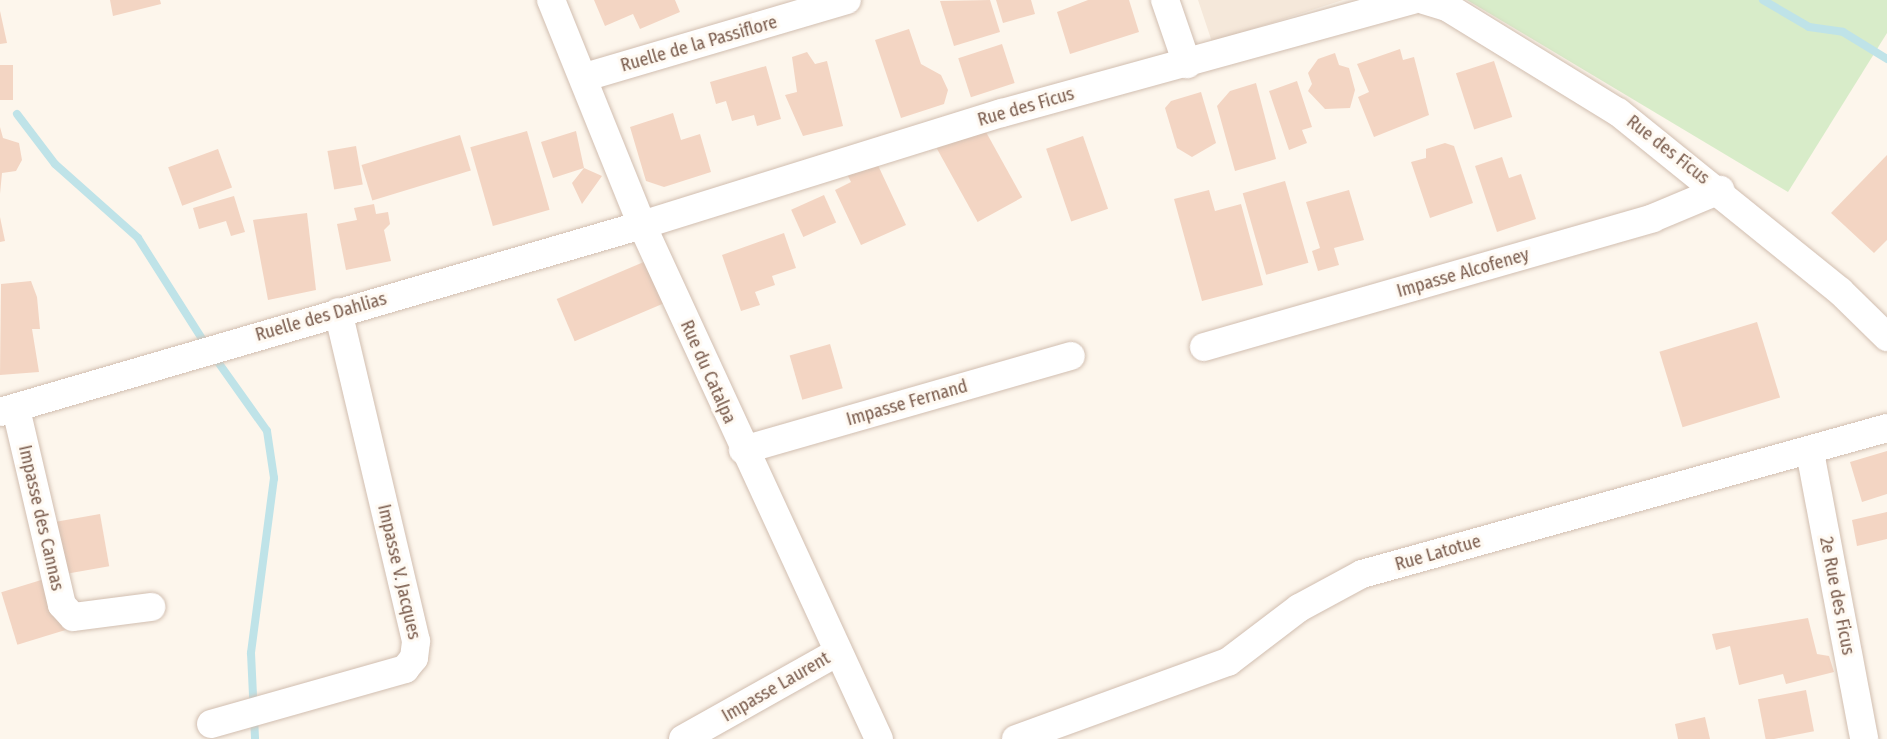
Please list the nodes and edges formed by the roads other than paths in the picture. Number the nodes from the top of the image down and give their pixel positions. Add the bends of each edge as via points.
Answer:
1 (551, 0) edge
2 (847, 0) edge
3 (1166, 0) edge
4 (1413, 0) edge
5 (1424, 0) edge
6 (1187, 64) junction
7 (585, 77) junction
8 (1720, 190) junction
9 (642, 225) junction
10 (338, 312) junction
11 (1887, 337) edge
12 (1204, 347) dead end
13 (1071, 356) dead end
14 (8, 411) edge
15 (1887, 428) edge
16 (743, 450) junction
17 (1810, 452) junction
18 (151, 607) dead end
19 (838, 652) junction
20 (224, 719) dead end
21 (683, 739) edge
22 (879, 739) edge
23 (1016, 739) edge
24 (1864, 739) edge

1 - 7 street, Rue du Catalpa
2 - 7 street, Ruelle de la Passiflore
3 - 6 street
4 - 6 street, Rue des Ficus
5 - 8 street, Rue des Ficus via 1447,7 1618,112
6 - 9 street, Rue des Ficus via 1002,113
7 - 9 street, Rue du Catalpa
8 - 11 street, Rue des Ficus via 1840,291
8 - 12 street, Impasse Alcofeney via 1653,218
9 - 10 street, Ruelle des Dahlias
9 - 16 street, Rue du Catalpa
10 - 14 street, Ruelle des Dahlias
10 - 20 street, Impasse V. Jacques via 416,641 414,658 405,669
13 - 16 street, Impasse Fernand
14 - 18 street, Impasse des Cannas via 62,605 73,617
15 - 17 street, Rue Latotue
16 - 19 street, Rue du Catalpa
17 - 23 street, Rue Latotue via 1362,574 1299,608 1228,662
17 - 24 street, 2e Rue des Ficus
19 - 21 street, Impasse Laurent
19 - 22 street, Rue du Catalpa

